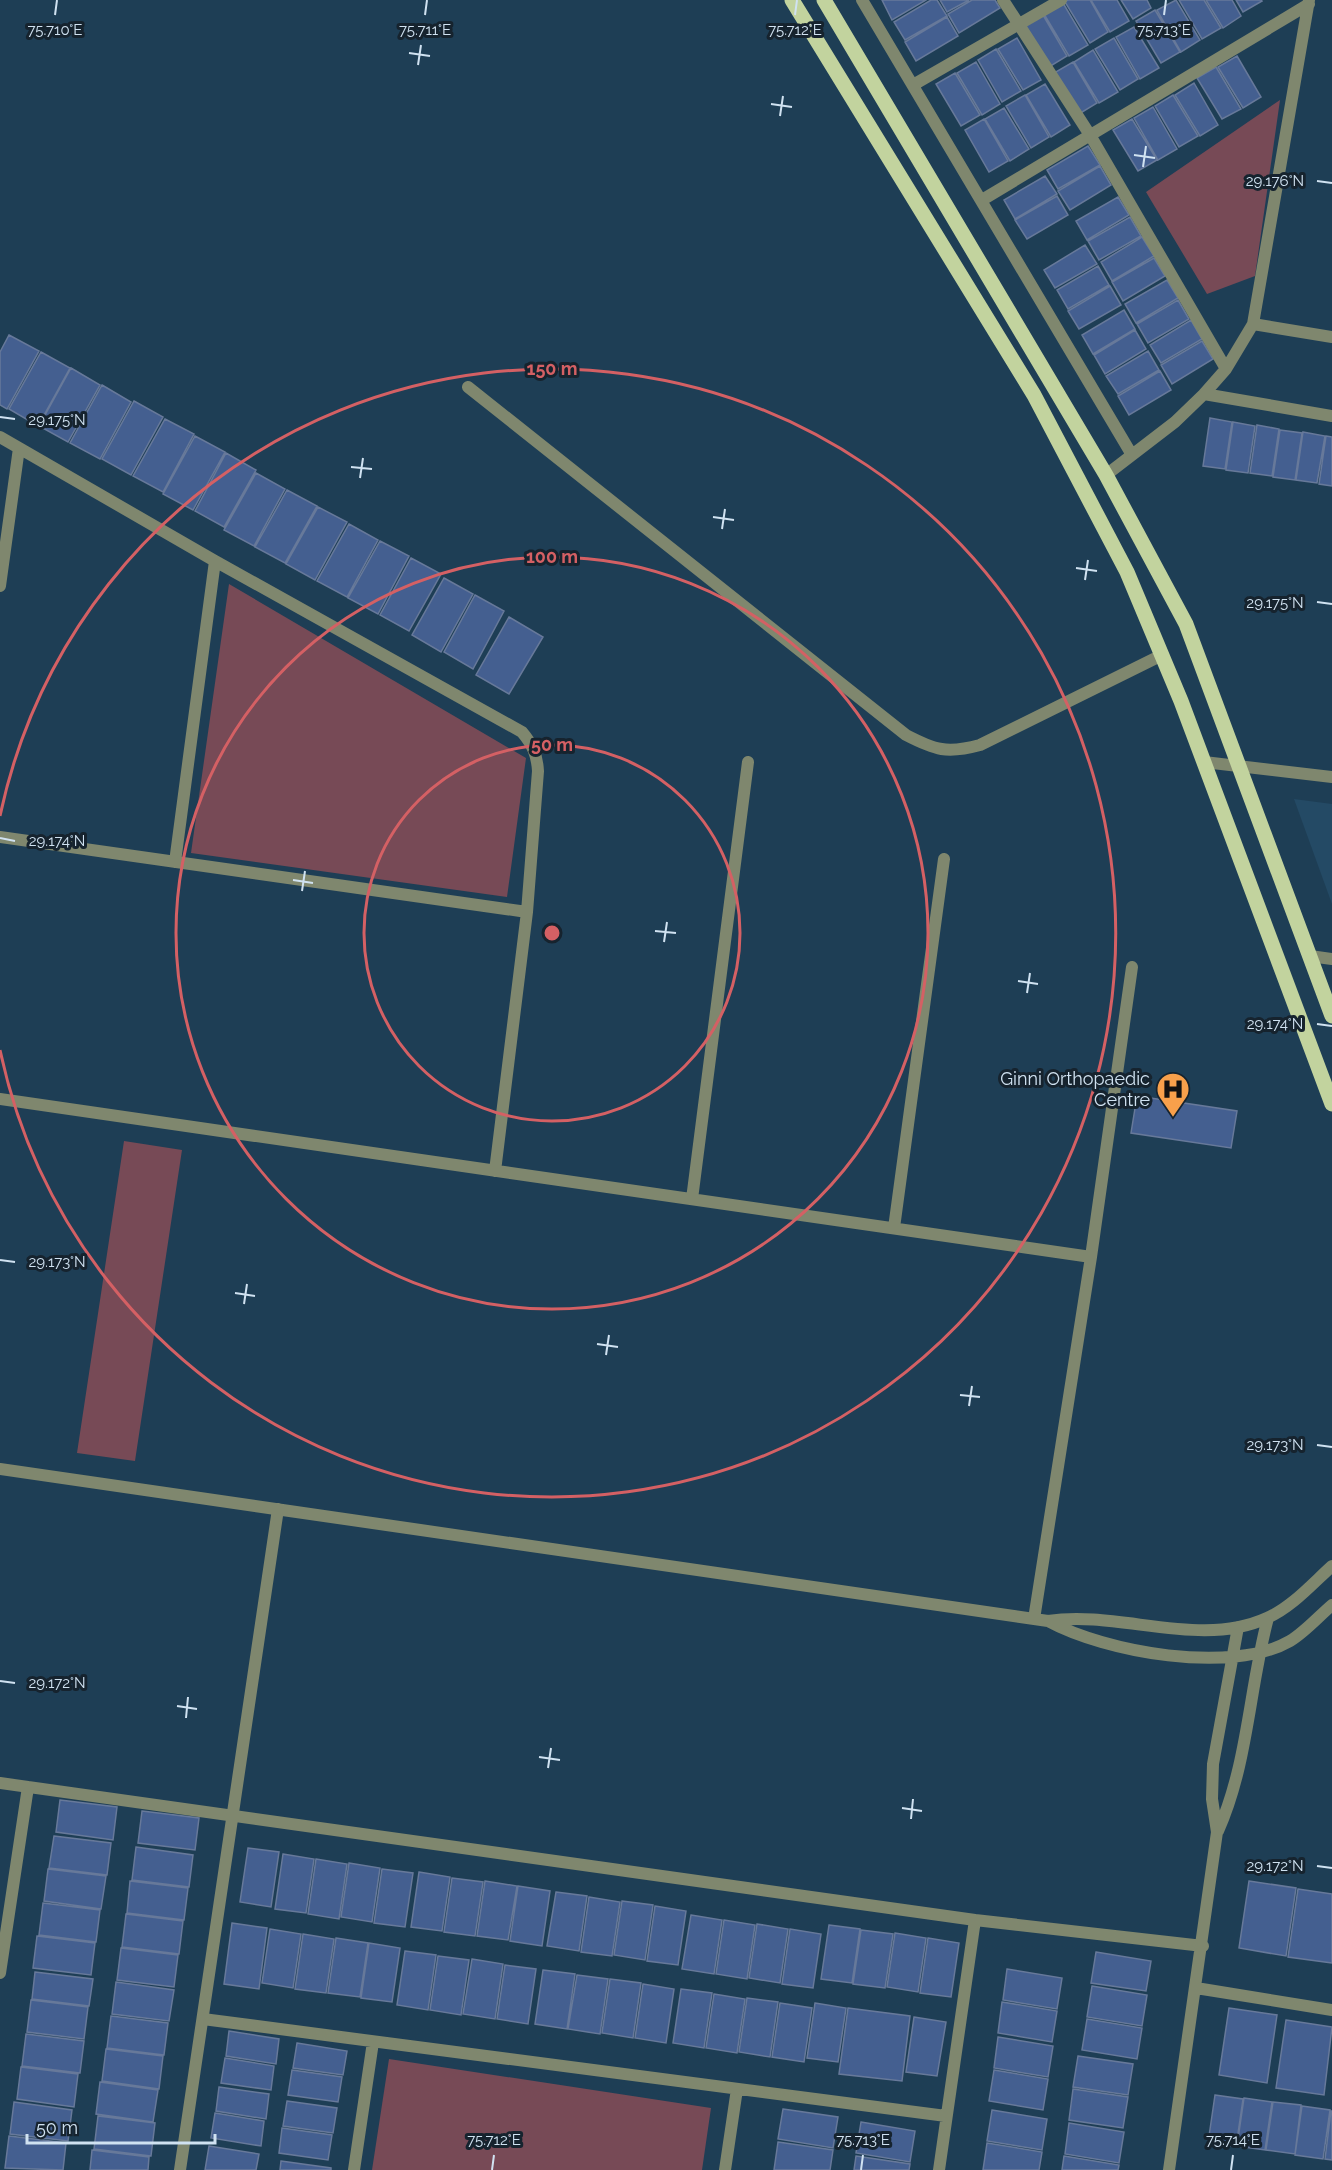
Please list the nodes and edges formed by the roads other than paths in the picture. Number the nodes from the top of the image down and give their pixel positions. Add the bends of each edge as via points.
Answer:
1 (792, 0) edge
2 (825, 0) edge
3 (862, 0) edge
4 (1003, 0) edge
5 (1061, 0) edge
6 (1309, 2) edge
7 (1019, 25) junction
8 (913, 85) junction
9 (1090, 135) junction
10 (982, 200) junction
11 (1253, 324) junction
12 (1332, 337) edge
13 (1226, 369) junction
14 (468, 387) dead end
15 (1204, 394) junction
16 (1332, 416) edge
17 (0, 437) edge
18 (19, 448) junction
19 (1132, 455) junction
20 (1106, 475) junction
21 (215, 561) junction
22 (0, 586) edge
23 (1162, 655) junction
24 (748, 762) dead end
25 (1204, 762) junction
26 (1239, 766) junction
27 (1332, 777) edge
28 (0, 837) edge
29 (944, 859) dead end
30 (175, 862) junction
31 (527, 912) junction
32 (1310, 956) junction
33 (1332, 959) edge
34 (1132, 967) dead end
35 (1332, 1016) edge
36 (0, 1100) edge
37 (1332, 1104) edge
38 (495, 1171) junction
39 (692, 1199) junction
40 (894, 1228) junction
41 (1091, 1257) junction
42 (0, 1469) edge
43 (278, 1509) junction
44 (1332, 1566) edge
45 (1332, 1605) edge
46 (1034, 1618) junction
47 (1268, 1618) junction
48 (1048, 1621) junction
49 (1238, 1627) junction
50 (1258, 1654) junction
51 (1232, 1657) junction
52 (0, 1783) edge
53 (28, 1787) junction
54 (233, 1815) junction
55 (1217, 1832) junction
56 (975, 1920) junction
57 (1203, 1946) junction
58 (0, 1973) edge
59 (1196, 1988) junction
60 (1332, 2010) edge
61 (203, 2019) junction
62 (373, 2042) junction
63 (737, 2089) junction
64 (946, 2116) junction
65 (180, 2170) edge
66 (354, 2170) edge
67 (725, 2170) edge
68 (939, 2170) edge
69 (1169, 2170) edge

1 - 23 main road via 1034,395 1127,572
2 - 20 main road
3 - 8 street
4 - 7 street
5 - 7 street
6 - 9 street
6 - 11 street
7 - 8 street
7 - 9 street
8 - 10 street
9 - 10 street
9 - 13 street
10 - 19 street
11 - 12 street
11 - 13 street
13 - 15 street
14 - 23 street via 906,735 931,748 955,752 980,745
15 - 16 street
15 - 19 street
17 - 18 street
18 - 21 street
18 - 22 street
19 - 20 street
20 - 26 main road via 1186,624
21 - 30 street
21 - 31 street via 522,732 537,754 538,771
23 - 25 main road
24 - 39 street
25 - 26 street
25 - 37 main road
26 - 27 street
26 - 32 main road
28 - 30 street
29 - 40 street
30 - 31 street
31 - 38 street
32 - 33 street
32 - 35 main road
34 - 41 street
36 - 38 street
38 - 39 street
39 - 40 street
40 - 41 street
41 - 46 street
42 - 43 street
43 - 46 street
43 - 54 street
44 - 47 street via 1290,1604
45 - 50 street via 1291,1641
46 - 48 street
47 - 49 street
47 - 50 street
48 - 49 street via 1071,1617 1206,1630
48 - 51 street via 1079,1636 1106,1643 1187,1657
49 - 51 street
50 - 51 street
50 - 55 street via 1239,1777
51 - 55 street via 1213,1764 1212,1799
52 - 53 street
53 - 54 street
53 - 58 street
54 - 56 street
54 - 61 street
55 - 57 street
56 - 57 street
56 - 64 street
57 - 59 street
59 - 60 street
59 - 69 street
61 - 62 street
61 - 65 street
62 - 63 street
62 - 66 street
63 - 64 street
63 - 67 street
64 - 68 street

